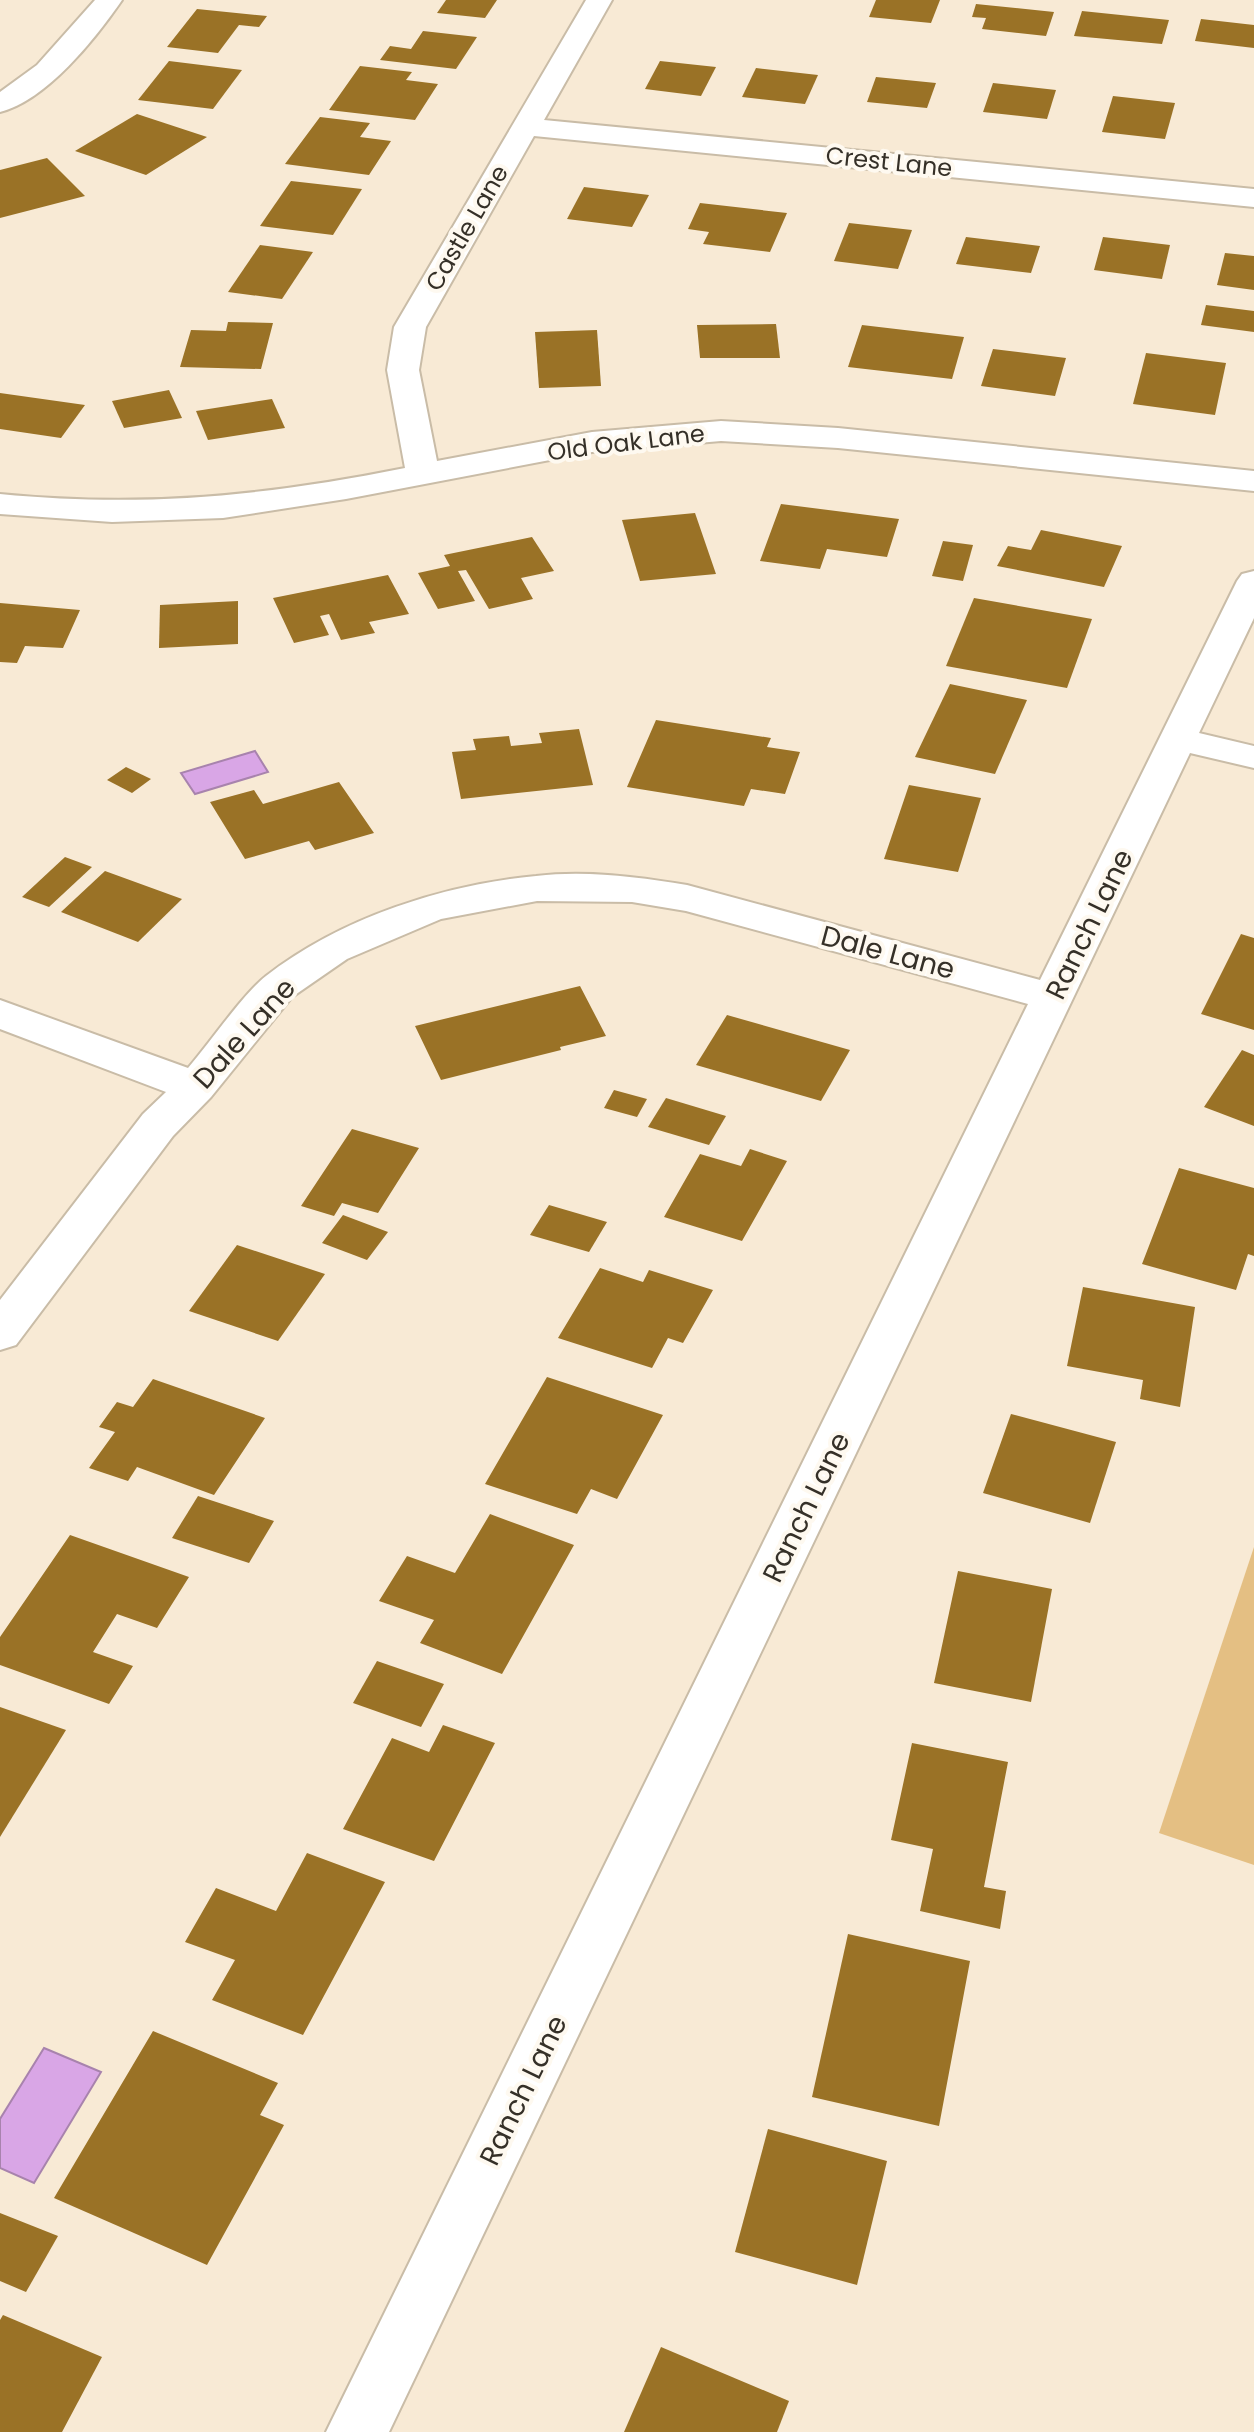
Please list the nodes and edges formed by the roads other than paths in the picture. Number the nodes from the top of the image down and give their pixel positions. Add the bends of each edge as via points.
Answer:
1 (109, 0) edge
2 (599, 0) edge
3 (0, 104) edge
4 (525, 127) junction
5 (1254, 198) edge
6 (423, 473) junction
7 (1254, 481) edge
8 (0, 504) edge
9 (1254, 581) edge
10 (1179, 739) junction
11 (1254, 757) edge
12 (1053, 997) junction
13 (0, 1014) edge
14 (196, 1087) junction
15 (0, 1333) edge
16 (357, 2432) edge

1 - 3 street via 49,71 25,92
2 - 4 street, Castle Lane
4 - 5 street, Crest Lane
4 - 6 street, Castle Lane via 410,327 403,370
6 - 7 street, Old Oak Lane via 631,438 779,432
6 - 8 street, Old Oak Lane via 297,498 192,511 78,512
9 - 10 street, Ranch Lane
10 - 11 street
10 - 12 street, Ranch Lane
12 - 14 street, Dale Lane via 687,898 632,889 537,888 432,908 333,950 278,987
12 - 16 street, Ranch Lane
13 - 14 street
14 - 15 street, Dale Lane via 158,1125

